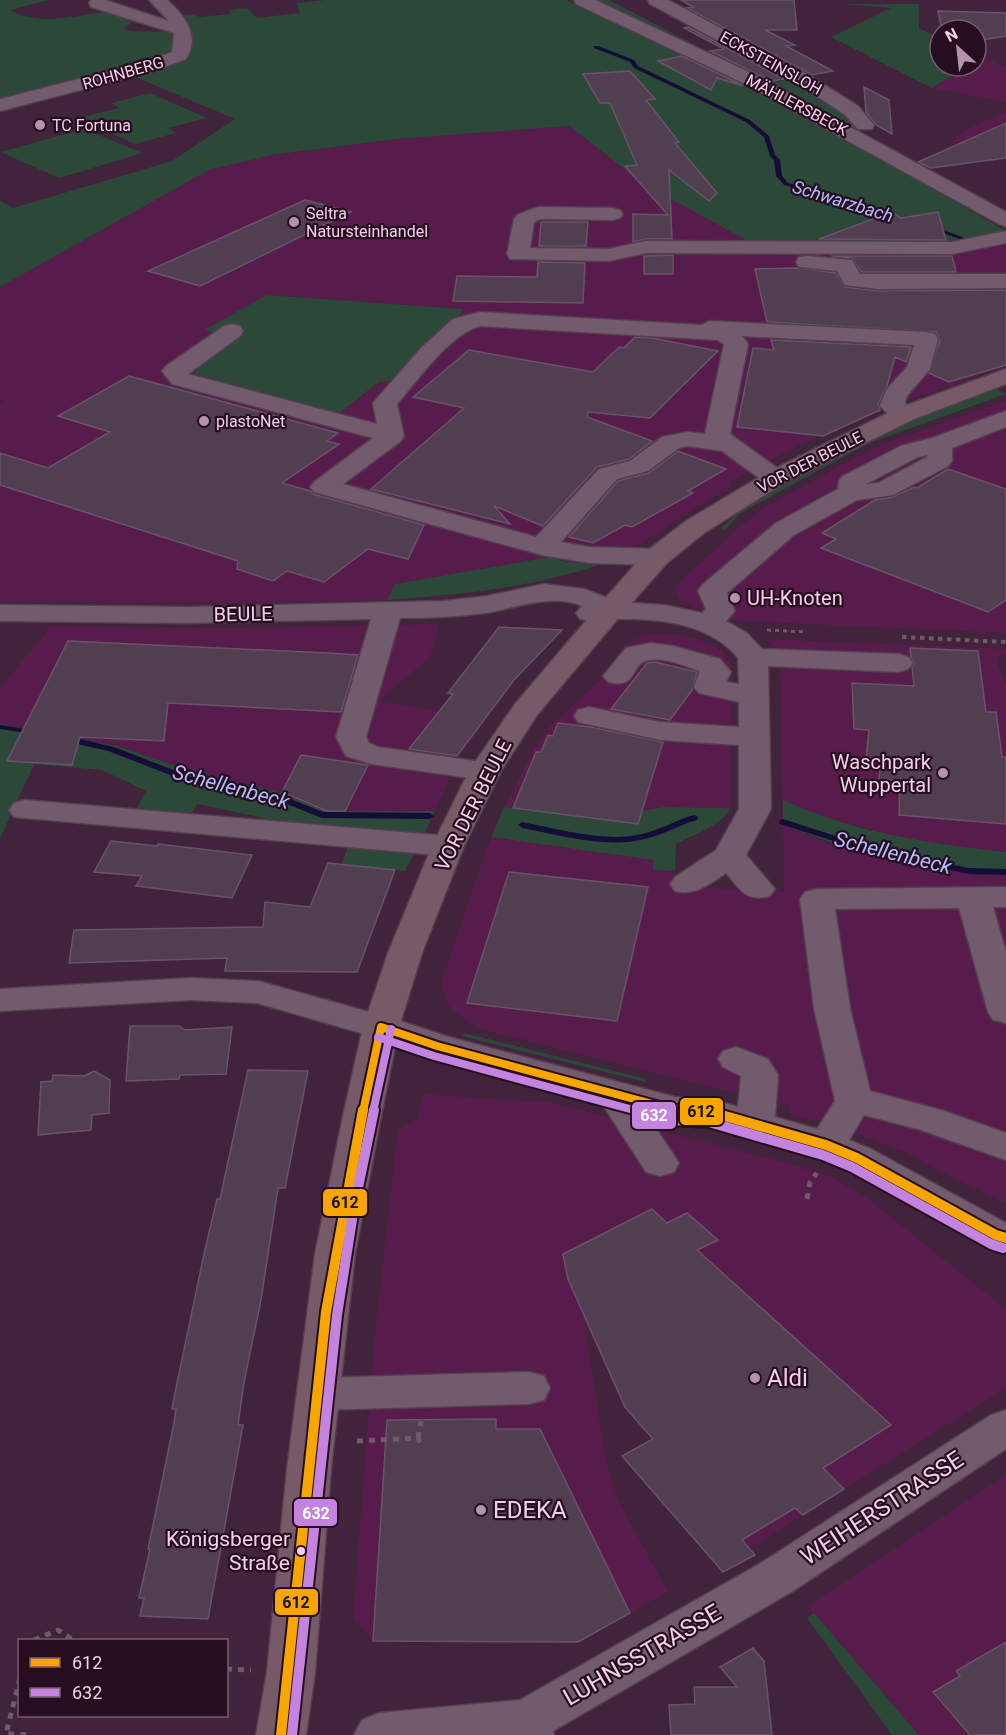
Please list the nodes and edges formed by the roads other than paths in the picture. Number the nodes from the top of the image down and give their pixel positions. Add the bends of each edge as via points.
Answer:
1 (157, 0) edge
2 (582, 0) edge
3 (656, 0) edge
4 (97, 3) dead end
5 (182, 30) junction
6 (0, 105) edge
7 (857, 137) junction
8 (613, 214) dead end
9 (1006, 220) edge
10 (1006, 237) edge
11 (760, 248) junction
12 (1006, 281) edge
13 (232, 331) dead end
14 (703, 332) junction
15 (1006, 376) edge
16 (905, 414) junction
17 (1006, 418) edge
18 (392, 436) junction
19 (725, 444) junction
20 (775, 478) junction
21 (542, 547) junction
22 (657, 557) junction
23 (544, 592) junction
24 (487, 604) junction
25 (611, 609) junction
26 (388, 611) junction
27 (0, 613) edge
28 (707, 624) junction
29 (753, 657) junction
30 (898, 663) dead end
31 (618, 676) dead end
32 (755, 694) junction
33 (589, 716) dead end
34 (755, 736) junction
35 (486, 771) junction
36 (25, 810) dead end
37 (448, 846) junction
38 (729, 856) junction
39 (687, 884) dead end
40 (758, 889) dead end
41 (990, 897) edge
42 (0, 1000) edge
43 (1006, 1012) edge
44 (381, 1027) junction
45 (736, 1059) dead end
46 (614, 1094) junction
47 (854, 1101) junction
48 (755, 1124) junction
49 (1006, 1146) edge
50 (822, 1158) junction
51 (660, 1163) dead end
52 (1006, 1238) edge
53 (529, 1388) dead end
54 (318, 1394) junction
55 (1006, 1427) edge
56 (757, 1589) joint
57 (528, 1728) edge
58 (281, 1735) edge
59 (379, 1735) edge

1 - 5 street via 178,18
2 - 7 street, MÄHLERSBECK via 745,77
3 - 7 street, ECKSTEINSLOH via 806,81 851,110 867,131
4 - 5 street via 150,23
5 - 6 street, ROHNBERG via 184,46 180,56
7 - 9 street, MÄHLERSBECK
8 - 11 street via 537,213 524,219 518,254 609,255 646,247
10 - 11 street via 952,248
11 - 12 street via 786,260 844,265 853,280
13 - 18 street via 174,371 180,379
14 - 16 street via 710,328 927,339 918,369 895,394 892,405
14 - 18 street via 480,319 461,324 385,403
14 - 19 street via 723,334 736,344 717,436
15 - 16 main road, VOR DER BEULE
16 - 20 main road, VOR DER BEULE
17 - 28 street via 940,444 939,461 884,490 851,493 785,529 712,591 721,611
18 - 21 street via 323,487
19 - 20 street
19 - 21 street via 671,442 639,466 608,474
20 - 22 main road, VOR DER BEULE via 695,527
21 - 22 street via 590,555
22 - 23 street, BEULE
22 - 25 main road, VOR DER BEULE
23 - 24 street, BEULE
23 - 25 street, BEULE via 584,597
24 - 25 street, BEULE via 584,614
24 - 26 street, BEULE
25 - 28 street via 666,614
25 - 35 main road, VOR DER BEULE via 526,710
26 - 27 street, BEULE
26 - 35 street via 351,737 357,749 372,755
28 - 29 street via 734,637
29 - 30 street
29 - 32 street
31 - 32 street via 635,655 654,651 710,665 716,672 709,687
32 - 34 street
33 - 34 street via 660,731
34 - 38 street via 755,809
35 - 37 main road, VOR DER BEULE
36 - 37 street
37 - 44 main road, VOR DER BEULE via 405,953
38 - 39 street
38 - 40 street
41 - 43 street
41 - 47 street via 817,899 832,1008
42 - 44 street via 191,989 258,992
44 - 46 street via 436,1046
44 - 54 main road, VOR DER BEULE via 335,1254
45 - 48 street via 755,1068 760,1075
46 - 48 street
46 - 51 street
47 - 49 street via 920,1115
47 - 50 street
48 - 50 street
50 - 52 street via 857,1158
53 - 54 street
54 - 58 main road, VOR DER BEULE
55 - 56 street, WEIHERSTRASSE
56 - 57 street, LUHNSSTRASSE
57 - 59 street, LUHNSSTRASSE

